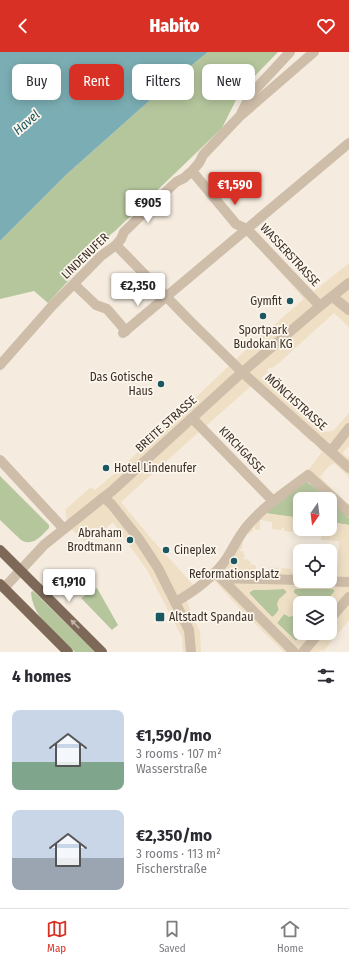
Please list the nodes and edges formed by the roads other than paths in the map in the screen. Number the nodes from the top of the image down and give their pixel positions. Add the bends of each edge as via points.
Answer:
1 (290, 52) edge
2 (314, 52) edge
3 (239, 117) junction
4 (349, 142) edge
5 (192, 171) junction
6 (248, 229) junction
7 (116, 245) junction
8 (349, 283) edge
9 (74, 284) junction
10 (166, 297) junction
11 (333, 297) junction
12 (320, 306) junction
13 (349, 310) edge
14 (0, 365) edge
15 (243, 373) junction
16 (192, 418) junction
17 (349, 428) edge
18 (331, 451) junction
19 (0, 460) edge
20 (349, 468) edge
21 (104, 497) junction
22 (273, 501) junction
23 (349, 512) edge
24 (64, 529) junction
25 (0, 550) edge
26 (21, 570) junction
27 (218, 575) junction
28 (293, 580) edge
29 (337, 582) edge
30 (349, 582) edge
31 (2, 586) edge
32 (349, 597) edge
33 (175, 602) junction
34 (337, 611) edge
35 (312, 640) edge
36 (68, 652) edge
37 (102, 652) edge
38 (191, 652) edge
39 (294, 652) edge
40 (303, 652) edge

1 - 3 street, LINDENUFER via 251,94
2 - 3 street, LINDENUFER
3 - 5 street, LINDENUFER via 203,155
4 - 6 street
5 - 6 street, WASSERSTRASSE via 236,224
5 - 7 street, LINDENUFER via 176,182 124,232
6 - 10 street
6 - 12 street, WASSERSTRASSE
7 - 9 street, LINDENUFER via 101,256
7 - 10 street, MÖNCHSTRASSE
8 - 11 street, BREITE STRASSE
9 - 10 street via 96,305 107,309 125,332
9 - 14 street, LINDENUFER
10 - 15 street, MÖNCHSTRASSE
11 - 12 street, BREITE STRASSE
11 - 13 street
12 - 15 street, BREITE STRASSE
15 - 16 street, BREITE STRASSE
15 - 18 street, MÖNCHSTRASSE
16 - 21 street, BREITE STRASSE
16 - 22 street, KIRCHGASSE
17 - 18 street
18 - 20 street, MÖNCHSTRASSE
19 - 24 street
21 - 24 street, BREITE STRASSE
21 - 33 street via 139,539 158,568
22 - 23 street via 308,475
22 - 27 street via 248,525
24 - 26 street, BREITE STRASSE via 33,555
25 - 26 main road
26 - 31 street, BREITE STRASSE
37 -> 26 main road
27 - 28 street
27 - 33 street
27 - 39 street
29 - 30 street
31 - 36 main road
32 - 34 street
33 - 38 street via 189,630
35 - 40 street

